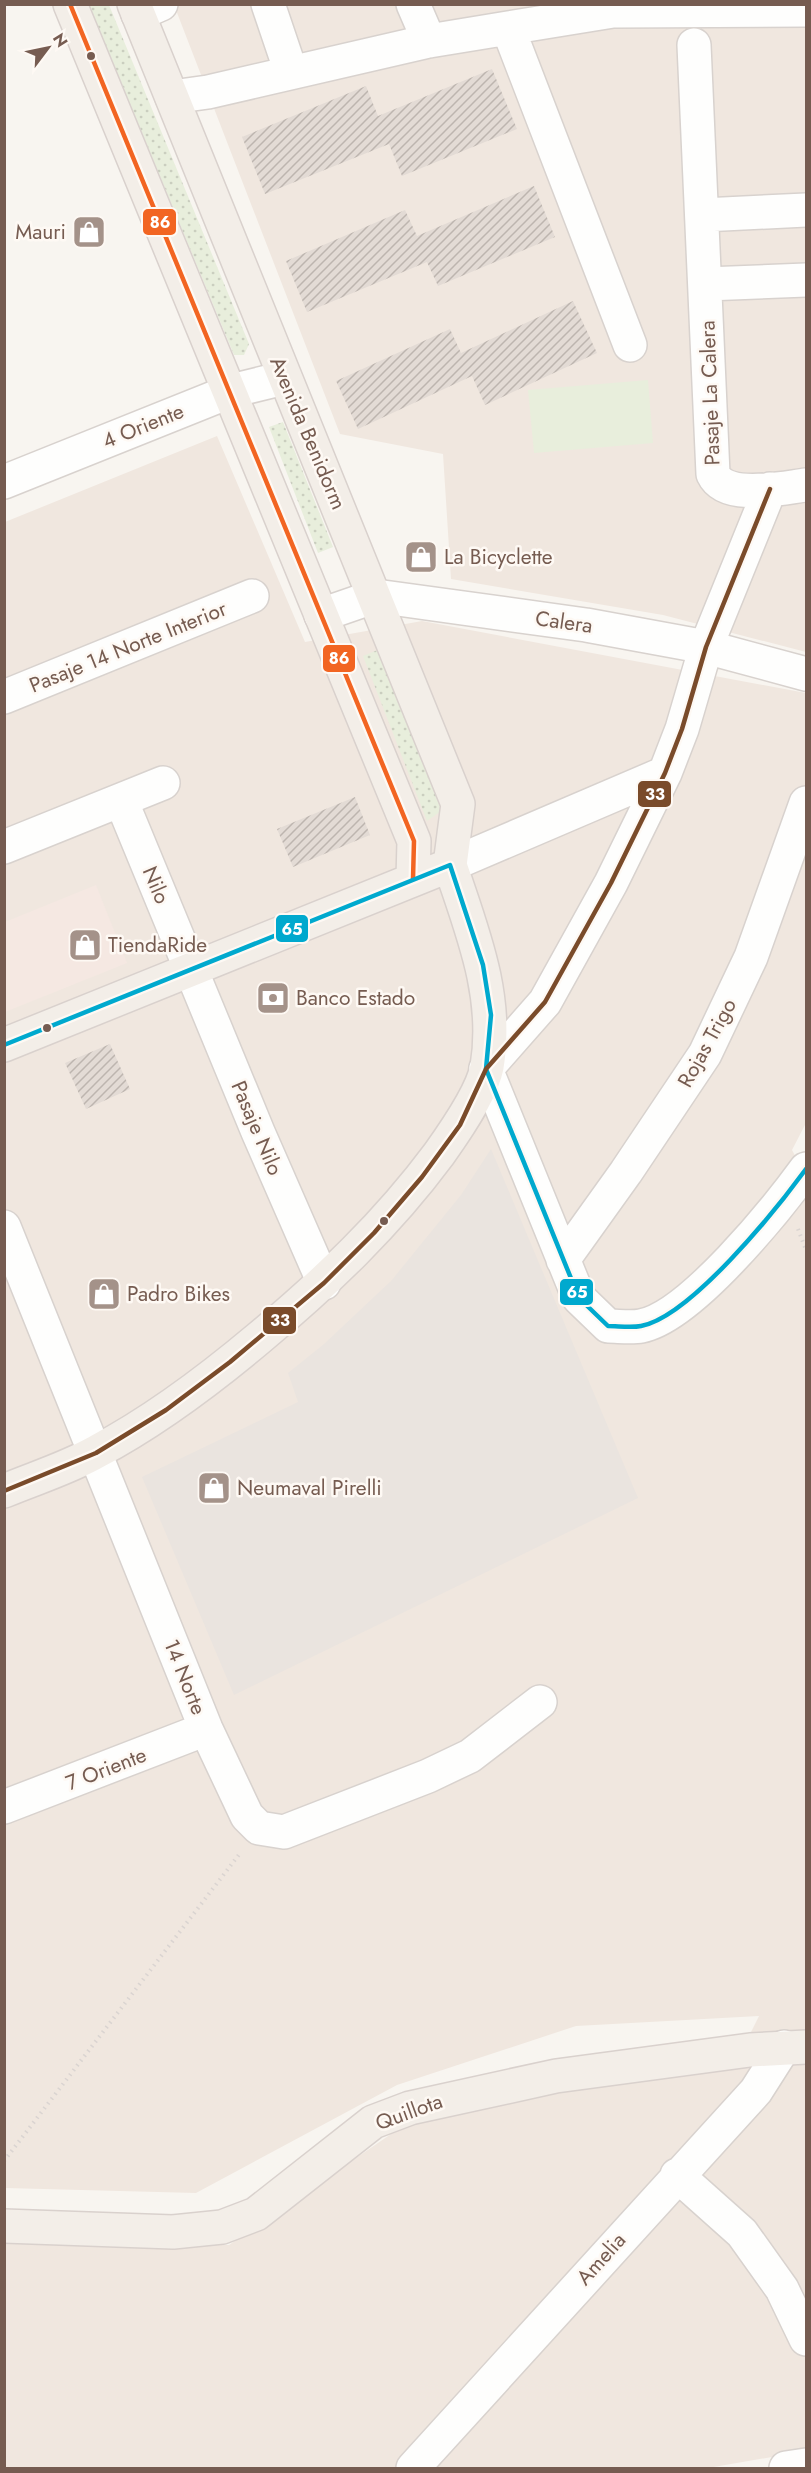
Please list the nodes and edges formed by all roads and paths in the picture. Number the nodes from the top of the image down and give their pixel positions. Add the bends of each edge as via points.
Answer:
1 (70, 4) edge
2 (268, 4) edge
3 (413, 4) edge
4 (144, 8) edge
5 (807, 10) edge
6 (508, 28) junction
7 (429, 41) junction
8 (694, 45) dead end
9 (291, 72) junction
10 (172, 97) junction
11 (807, 210) edge
12 (703, 215) junction
13 (807, 280) edge
14 (706, 284) junction
15 (630, 345) dead end
16 (284, 378) junction
17 (231, 391) junction
18 (4, 483) edge
19 (807, 485) edge
20 (770, 489) junction
21 (252, 596) dead end
22 (376, 596) junction
23 (321, 615) junction
24 (706, 647) junction
25 (807, 674) edge
26 (4, 697) edge
27 (665, 772) junction
28 (163, 783) dead end
29 (121, 800) junction
30 (807, 803) edge
31 (4, 847) edge
32 (450, 865) junction
33 (413, 879) junction
34 (192, 971) junction
35 (4, 1045) edge
36 (486, 1070) junction
37 (807, 1169) edge
38 (4, 1227) edge
39 (563, 1260) junction
40 (324, 1283) junction
41 (96, 1453) junction
42 (4, 1491) edge
43 (540, 1702) dead end
44 (206, 1730) junction
45 (4, 1807) edge
46 (259, 1828) junction
47 (795, 2047) edge
48 (4, 2161) edge
49 (677, 2175) junction
50 (4, 2226) edge
51 (807, 2339) edge
52 (807, 2465) edge
53 (413, 2469) edge
54 (786, 2469) edge

1 - 17 main road
2 - 9 street
3 - 7 street
4 - 10 main road, Avenida Benidorm
5 - 6 street via 613,11
6 - 7 street
6 - 15 street
7 - 9 street
8 - 12 street, Pasaje La Calera
9 - 10 street
10 - 16 main road, Avenida Benidorm
11 - 12 street
12 - 14 street, Pasaje La Calera
13 - 14 street
14 - 20 street, Pasaje La Calera via 713,474 717,482 735,490
16 - 17 street, 4 Oriente
16 - 22 main road, Avenida Benidorm
17 - 18 street, 4 Oriente
17 - 23 main road
19 - 20 street, Pasaje La Calera
20 - 24 street
21 - 26 street, Pasaje 14 Norte Interior
22 - 23 street, Calera
22 - 24 street, Calera via 586,625
22 - 32 main road, Avenida Benidorm via 458,804
23 - 33 main road via 414,841
24 - 25 street, Calera
24 - 27 street
27 - 32 street
27 - 36 street via 611,883 545,1002
28 - 29 street
29 - 31 street
29 - 34 street, Nilo
30 - 39 street, Rojas Trigo via 751,957 705,1054
32 - 33 main road
32 - 36 main road, Avenida Benidorm via 483,965 491,1015
33 - 34 main road
34 - 35 main road
34 - 40 street, Pasaje Nilo
36 - 39 street
36 - 40 main road via 460,1125 422,1177
37 - 39 street via 772,1215 712,1278 673,1310 641,1326 608,1326 579,1298
38 - 41 street, 14 Norte
40 - 41 main road via 221,1369 166,1410
41 - 42 main road
41 - 44 street, 14 Norte
43 - 46 street via 470,1756 428,1776 284,1832
44 - 45 street, 7 Oriente
44 - 46 street, 14 Norte via 247,1816
46 - 48 path
47 - 49 street, Amelia
47 - 50 main road, Quillota via 667,2059 556,2076 410,2108 373,2122 256,2214 222,2227 173,2232
49 - 51 street via 742,2233 782,2289
49 - 53 street, Amelia
52 - 54 street

